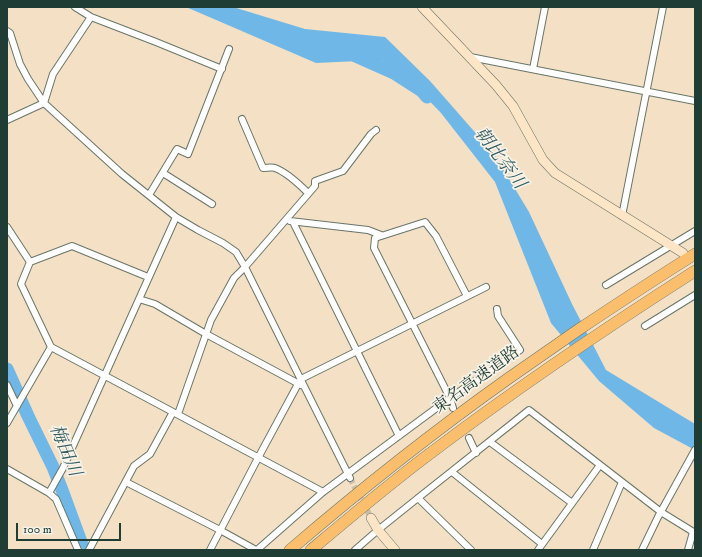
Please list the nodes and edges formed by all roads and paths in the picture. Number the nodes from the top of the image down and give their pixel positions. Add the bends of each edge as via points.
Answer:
1 (75, 7) edge
2 (422, 7) edge
3 (545, 7) edge
4 (663, 7) edge
5 (91, 17) junction
6 (7, 31) edge
7 (229, 48) dead end
8 (470, 57) junction
9 (222, 69) junction
10 (533, 69) junction
11 (646, 91) junction
12 (695, 101) edge
13 (44, 103) junction
14 (7, 120) edge
15 (242, 120) dead end
16 (376, 130) dead end
17 (163, 173) junction
18 (308, 193) junction
19 (149, 195) junction
20 (212, 204) dead end
21 (622, 216) junction
22 (176, 217) junction
23 (285, 221) junction
24 (293, 222) junction
25 (7, 227) edge
26 (695, 231) edge
27 (381, 236) junction
28 (670, 246) junction
29 (683, 253) dead end
30 (695, 254) edge
31 (30, 262) junction
32 (245, 267) junction
33 (695, 271) edge
34 (148, 277) junction
35 (606, 285) dead end
36 (486, 287) dead end
37 (695, 295) edge
38 (467, 296) junction
39 (139, 298) junction
40 (497, 309) dead end
41 (412, 323) junction
42 (645, 326) dead end
43 (206, 334) junction
44 (51, 347) junction
45 (357, 351) junction
46 (105, 375) junction
47 (301, 383) junction
48 (7, 384) edge
49 (450, 398) junction
50 (17, 406) junction
51 (453, 408) dead end
52 (176, 413) junction
53 (7, 423) edge
54 (399, 436) junction
55 (469, 438) dead end
56 (490, 442) junction
57 (695, 450) edge
58 (476, 453) junction
59 (258, 458) junction
60 (600, 465) junction
61 (7, 469) edge
62 (452, 472) junction
63 (349, 476) junction
64 (126, 482) junction
65 (622, 482) junction
66 (323, 492) junction
67 (49, 493) junction
68 (418, 498) junction
69 (572, 503) junction
70 (661, 512) junction
71 (371, 518) tunnel mouth
72 (346, 521) junction
73 (220, 530) junction
74 (378, 530) junction
75 (694, 533) edge
76 (542, 544) junction
77 (91, 547) edge
78 (78, 550) edge
79 (210, 550) edge
80 (256, 550) edge
81 (290, 550) edge
82 (311, 550) edge
83 (318, 550) edge
84 (355, 550) edge
85 (395, 550) edge
86 (471, 550) edge
87 (538, 550) edge
88 (593, 550) edge
89 (642, 550) edge
90 (688, 550) edge

1 - 5 street
2 - 8 street
3 - 10 street
4 - 11 street
5 - 9 street
5 - 13 street via 53,74
6 - 13 street via 10,33 20,64
7 - 9 street
8 - 10 street
8 - 21 street via 513,106 543,160 554,174
9 - 17 street via 188,154 177,149
10 - 11 street
11 - 12 street
11 - 21 street
13 - 14 street
13 - 19 street
15 - 18 street via 263,168 274,167 301,185
16 - 18 street via 343,171 315,181 315,186
17 - 19 street
17 - 20 street
18 - 23 street
19 - 22 street
21 - 28 street
22 - 32 street via 236,252
22 - 34 street
23 - 24 street
23 - 32 street
24 - 27 street via 368,230
24 - 45 street
25 - 31 street
26 - 28 street
27 - 38 street via 425,222 436,236
27 - 41 street via 375,238 374,248
28 - 29 street
28 - 35 street
30 - 81 highway, 東名高速道路 via 508,379 430,437
31 - 34 street via 72,246
31 - 44 street via 21,284
32 - 43 street via 234,278
32 - 47 street
33 - 72 highway, 東名高速道路 via 548,368 428,455
34 - 39 street
36 - 38 street
37 - 42 street
38 - 41 street
39 - 43 street via 155,304
39 - 46 street
40 - 49 street via 498,316 520,350
41 - 45 street
41 - 49 street
43 - 47 street
43 - 52 street
44 - 46 street
44 - 50 street
45 - 47 street
45 - 54 street
46 - 52 street
46 - 67 street
47 - 59 street
47 - 63 street
48 - 50 street
49 - 51 street
49 - 54 street
50 - 53 street
52 - 59 street
52 - 64 street via 150,454 134,466
54 - 63 street
55 - 58 street
56 - 58 street
56 - 60 street via 529,410
56 - 69 street
57 - 70 street
58 - 62 street
59 - 66 street
59 - 73 street
60 - 65 street
60 - 69 street
61 - 67 street
62 - 68 street
62 - 76 street
63 - 66 street
64 - 73 street
64 - 77 street
65 - 70 street
65 - 88 street
66 - 80 street
67 - 78 street via 56,499
68 - 74 street
68 - 86 street
69 - 76 street
70 - 75 street
70 - 89 street
71 - 74 street
72 - 82 highway, 東名高速道路
72 - 83 highway
73 - 79 street
73 - 80 street
74 - 84 street
74 - 85 street
75 - 90 street
76 - 87 street

